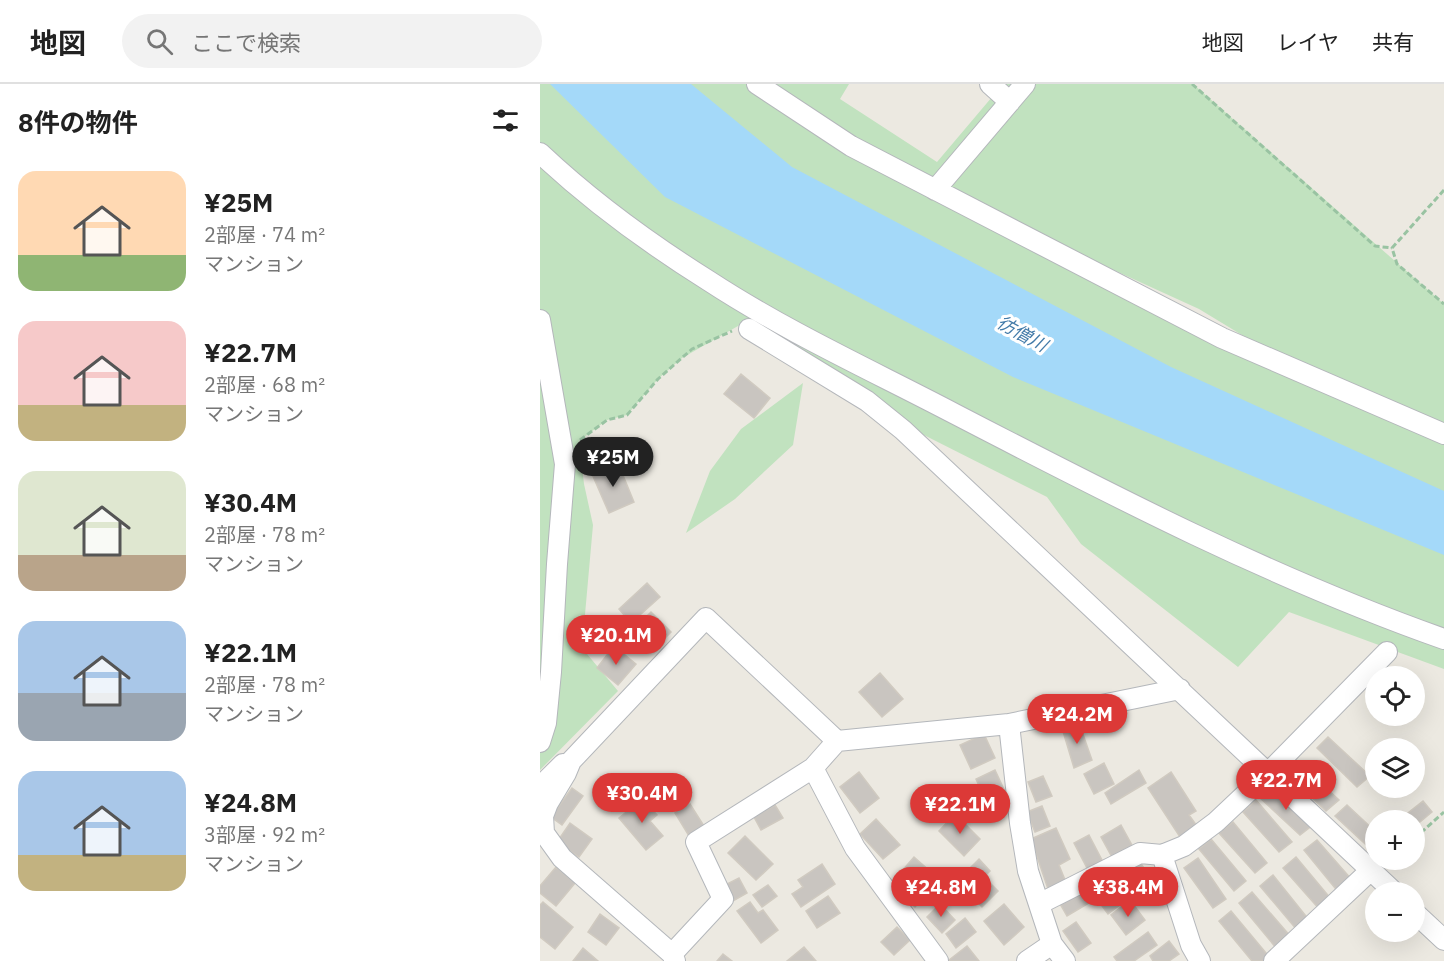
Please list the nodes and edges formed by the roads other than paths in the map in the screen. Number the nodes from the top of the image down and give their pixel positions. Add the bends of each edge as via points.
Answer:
1 (757, 84) edge
2 (990, 84) edge
3 (1025, 84) edge
4 (1010, 102) junction
5 (540, 153) edge
6 (935, 189) junction
7 (540, 320) edge
8 (749, 328) road end
9 (1444, 434) edge
10 (1444, 639) edge
11 (1387, 652) dead end
12 (1180, 689) junction
13 (1009, 724) junction
14 (837, 741) junction
15 (540, 742) edge
16 (571, 761) junction
17 (813, 768) junction
18 (1268, 773) junction
19 (540, 787) edge
20 (1162, 855) junction
21 (1365, 864) edge
22 (1371, 870) joint
23 (1384, 882) edge
24 (1039, 904) junction
25 (1425, 922) edge
26 (1444, 940) edge
27 (1052, 944) junction
28 (673, 958) edge
29 (938, 961) edge
30 (1027, 961) edge
31 (1065, 961) edge
32 (1200, 961) edge
33 (1274, 961) edge

1 - 6 street via 851,146
2 - 4 street
3 - 4 street
4 - 6 street
5 - 10 street via 634,230 709,282 779,323 1138,509 1254,564
6 - 9 street via 1222,338
7 - 15 street via 565,465 551,672
8 - 12 street via 867,401 903,430
11 - 18 street
12 - 13 street
12 - 18 street
13 - 14 street
13 - 24 street via 1027,861
14 - 16 street via 706,618
14 - 17 street
16 - 19 street via 560,766
16 - 28 street via 543,816 544,833 562,858
17 - 28 street via 696,842 723,898
17 - 29 street via 855,848
18 - 20 street via 1184,846
18 - 21 street
20 - 24 street via 1140,853
20 - 32 street via 1191,945
22 - 23 street
22 - 33 street
24 - 27 street
25 - 26 street
27 - 30 street
27 - 31 street

